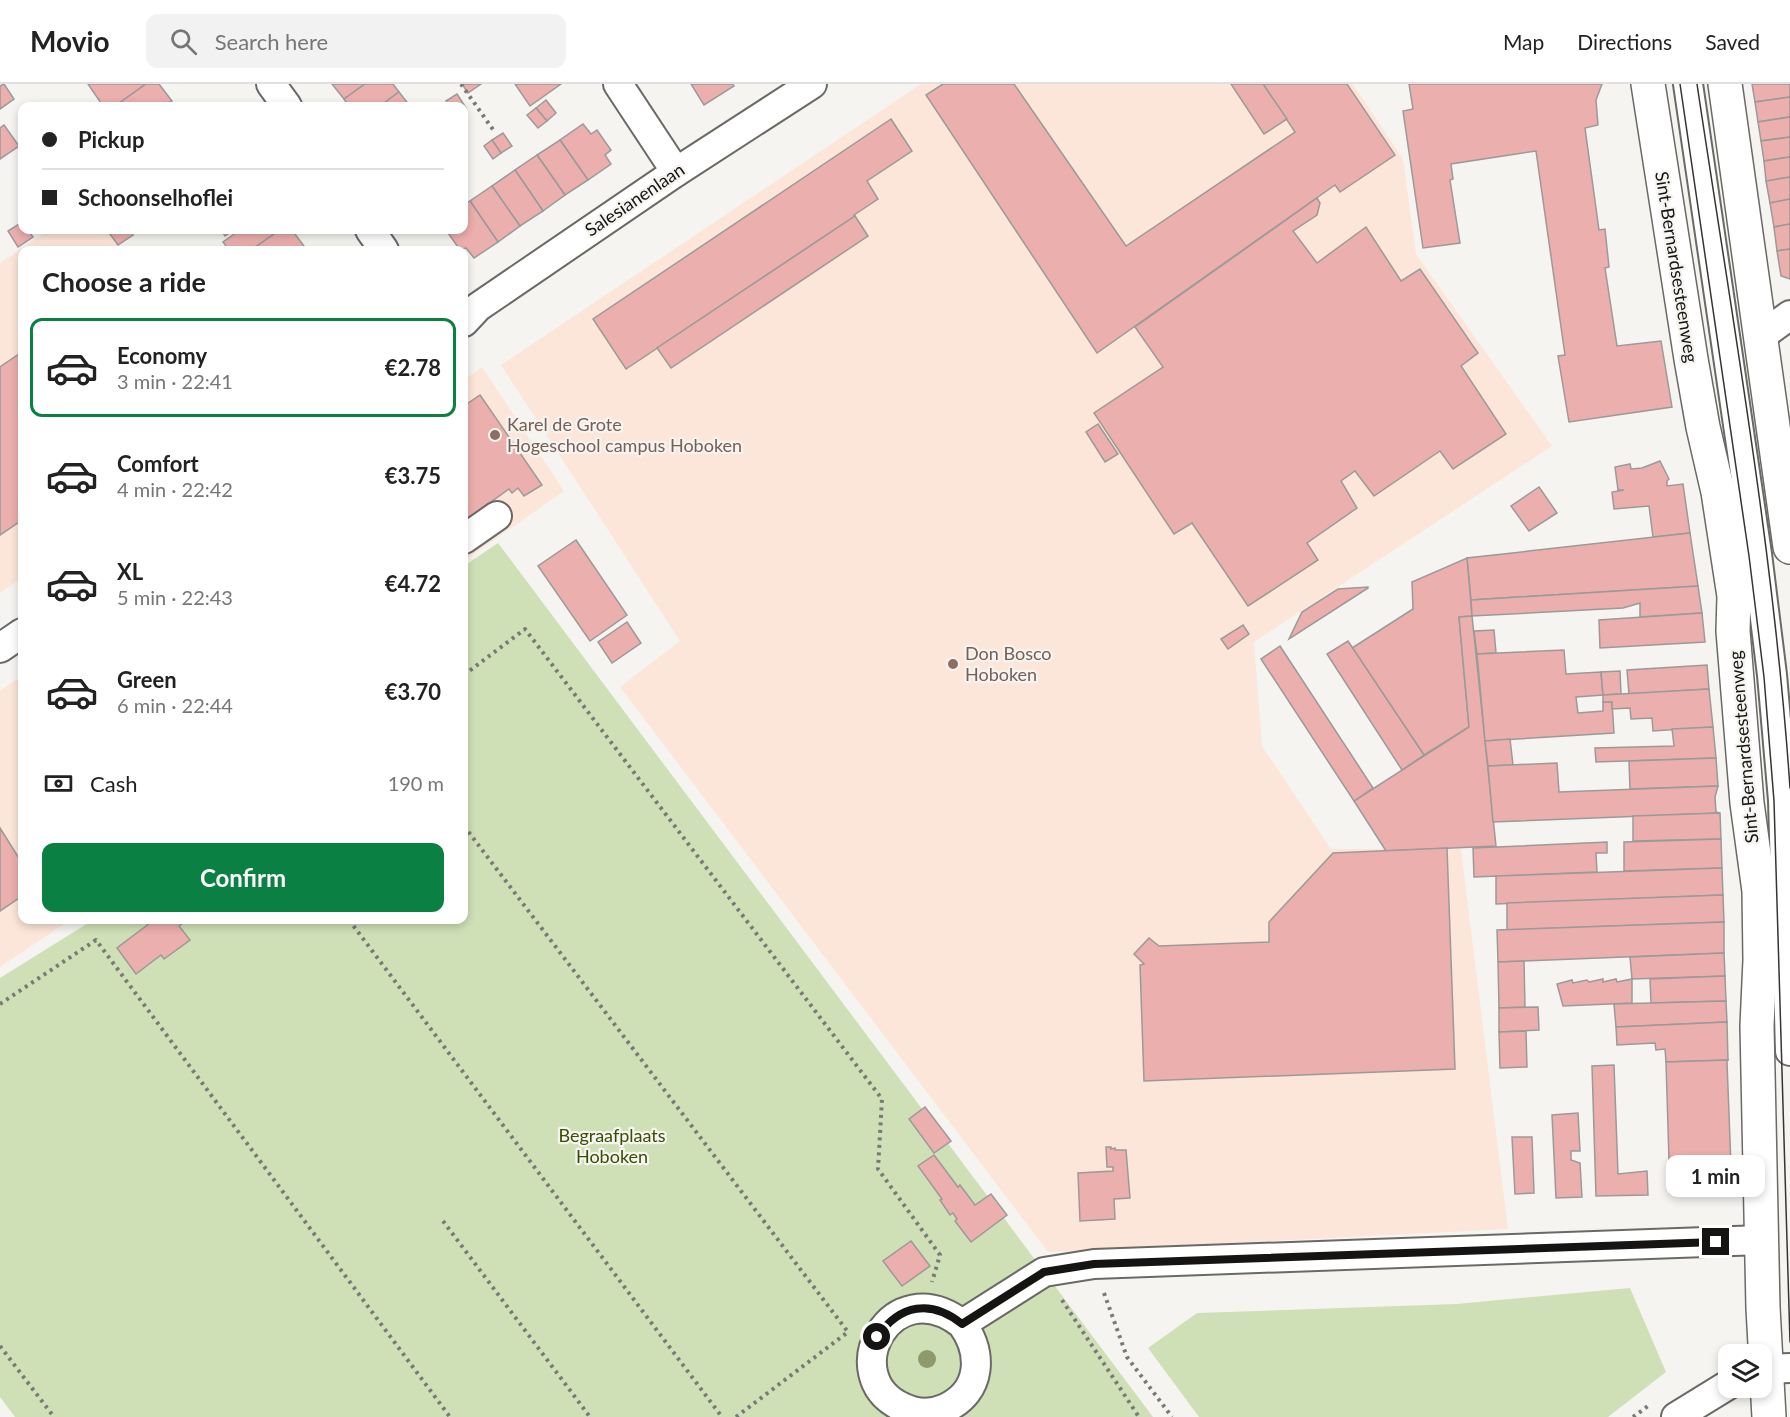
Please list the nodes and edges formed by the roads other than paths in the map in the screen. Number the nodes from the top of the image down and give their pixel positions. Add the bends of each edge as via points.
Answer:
1 (271, 84) edge
2 (618, 84) edge
3 (812, 84) edge
4 (1648, 84) edge
5 (1688, 84) edge
6 (1725, 84) edge
7 (284, 102) edge
8 (676, 172) junction
9 (1790, 315) edge
10 (468, 318) edge
11 (1759, 338) junction
12 (498, 516) dead end
13 (468, 536) edge
14 (1790, 547) edge
15 (18, 636) edge
16 (0, 648) edge
17 (1790, 1051) edge
18 (1762, 1240) junction
19 (962, 1324) junction
20 (1773, 1369) edge
21 (1718, 1391) edge
22 (1676, 1417) edge
23 (1769, 1417) edge

1 - 7 street
2 - 8 street
3 - 8 street, Salesianenlaan
4 - 18 main road, Sint-Bernardsesteenweg via 1702,427 1732,574 1747,803 1759,891 1757,1026
5 - 17 street via 1771,665 1783,800
6 - 11 main road
8 - 10 street, Salesianenlaan via 478,307
9 - 11 street
11 - 14 main road
12 - 13 street
15 - 16 street
18 - 19 street via 1094,1264 1044,1272
18 - 20 main road, Sint-Bernardsesteenweg via 1763,1308
19 - 19 street via 951,1315 923,1308 909,1310 885,1325 872,1352 872,1369 886,1397 910,1411 924,1413 953,1405 964,1395 972,1383 976,1353 972,1337
20 - 23 main road, Sint-Bernardsesteenweg
21 - 22 street

